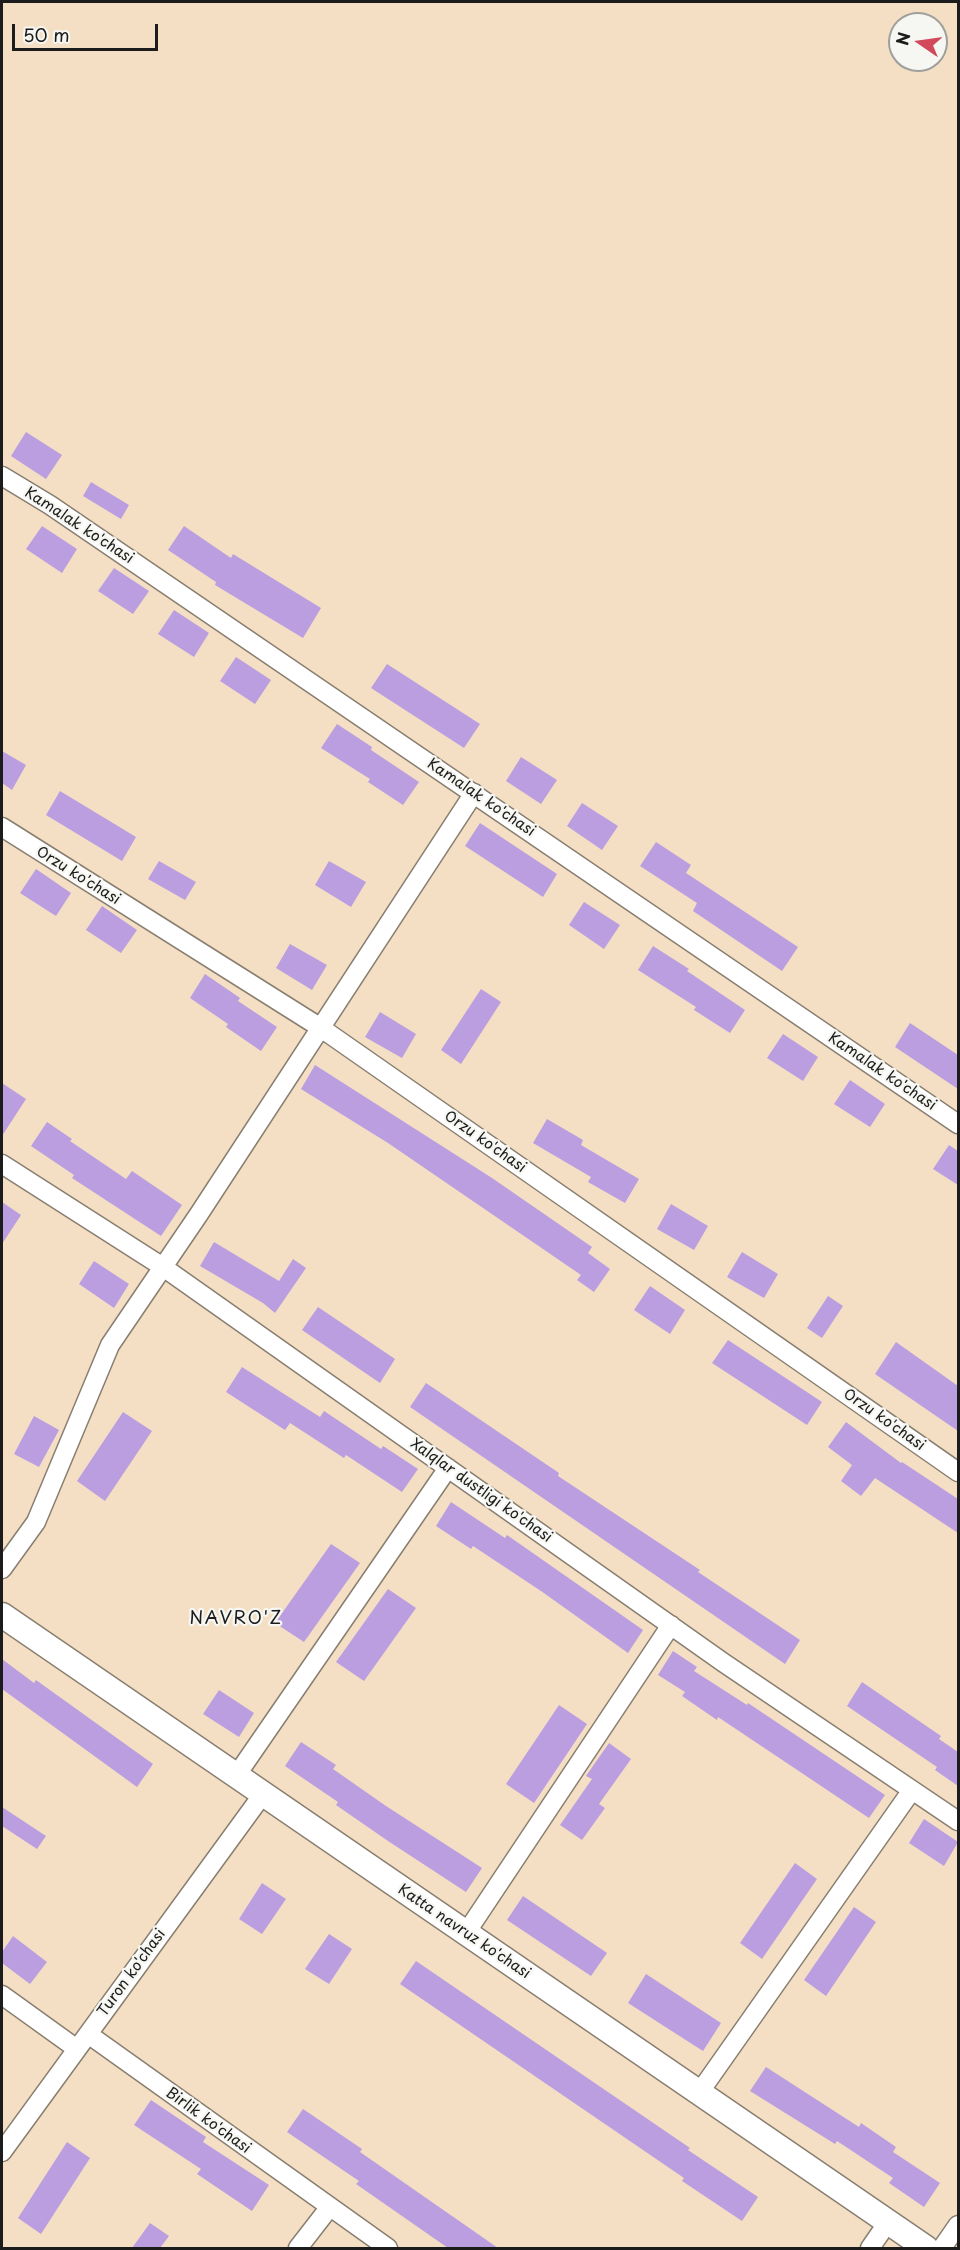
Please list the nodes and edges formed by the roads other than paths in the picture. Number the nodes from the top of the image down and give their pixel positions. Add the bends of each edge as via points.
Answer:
1 (2, 476) edge
2 (474, 794) junction
3 (2, 827) edge
4 (321, 1028) junction
5 (958, 1124) edge
6 (2, 1164) edge
7 (163, 1267) junction
8 (448, 1468) junction
9 (958, 1472) edge
10 (2, 1569) edge
11 (2, 1615) edge
12 (671, 1625) junction
13 (236, 1776) junction
14 (912, 1790) junction
15 (263, 1794) junction
16 (958, 1821) edge
17 (466, 1933) junction
18 (2, 1995) edge
19 (82, 2042) junction
20 (699, 2093) junction
21 (2, 2152) edge
22 (329, 2208) junction
23 (888, 2222) junction
24 (958, 2225) edge
25 (298, 2248) edge
26 (388, 2248) edge
27 (870, 2248) edge
28 (926, 2248) edge
29 (942, 2248) edge

1 - 2 street, Kamalak ko'chasi
2 - 4 street
2 - 5 street, Kamalak ko'chasi
3 - 4 street, Orzu ko'chasi
4 - 7 street
4 - 9 street, Orzu ko'chasi
6 - 7 street, Xalqlar dustligi ko'chasi
7 - 8 street, Xalqlar dustligi ko'chasi
7 - 10 street via 110,1345 36,1522
8 - 12 street, Xalqlar dustligi ko'chasi
8 - 13 street
11 - 13 street, Katta navruz ko'chasi
12 - 14 street, Xalqlar dustligi ko'chasi
12 - 17 street
13 - 15 street, Katta navruz ko'chasi
14 - 16 street, Xalqlar dustligi ko'chasi
14 - 20 street
15 - 17 street, Katta navruz ko'chasi
15 - 19 street, Turon ko'chasi
17 - 20 street, Katta navruz ko'chasi
18 - 19 street, Birlik ko'chasi
19 - 21 street, Turon ko'chasi
19 - 22 street, Birlik ko'chasi
20 - 23 street, Katta navruz ko'chasi
22 - 25 street
22 - 26 street, Birlik ko'chasi
23 - 27 street
23 - 28 street, Katta navruz ko'chasi
24 - 29 street

